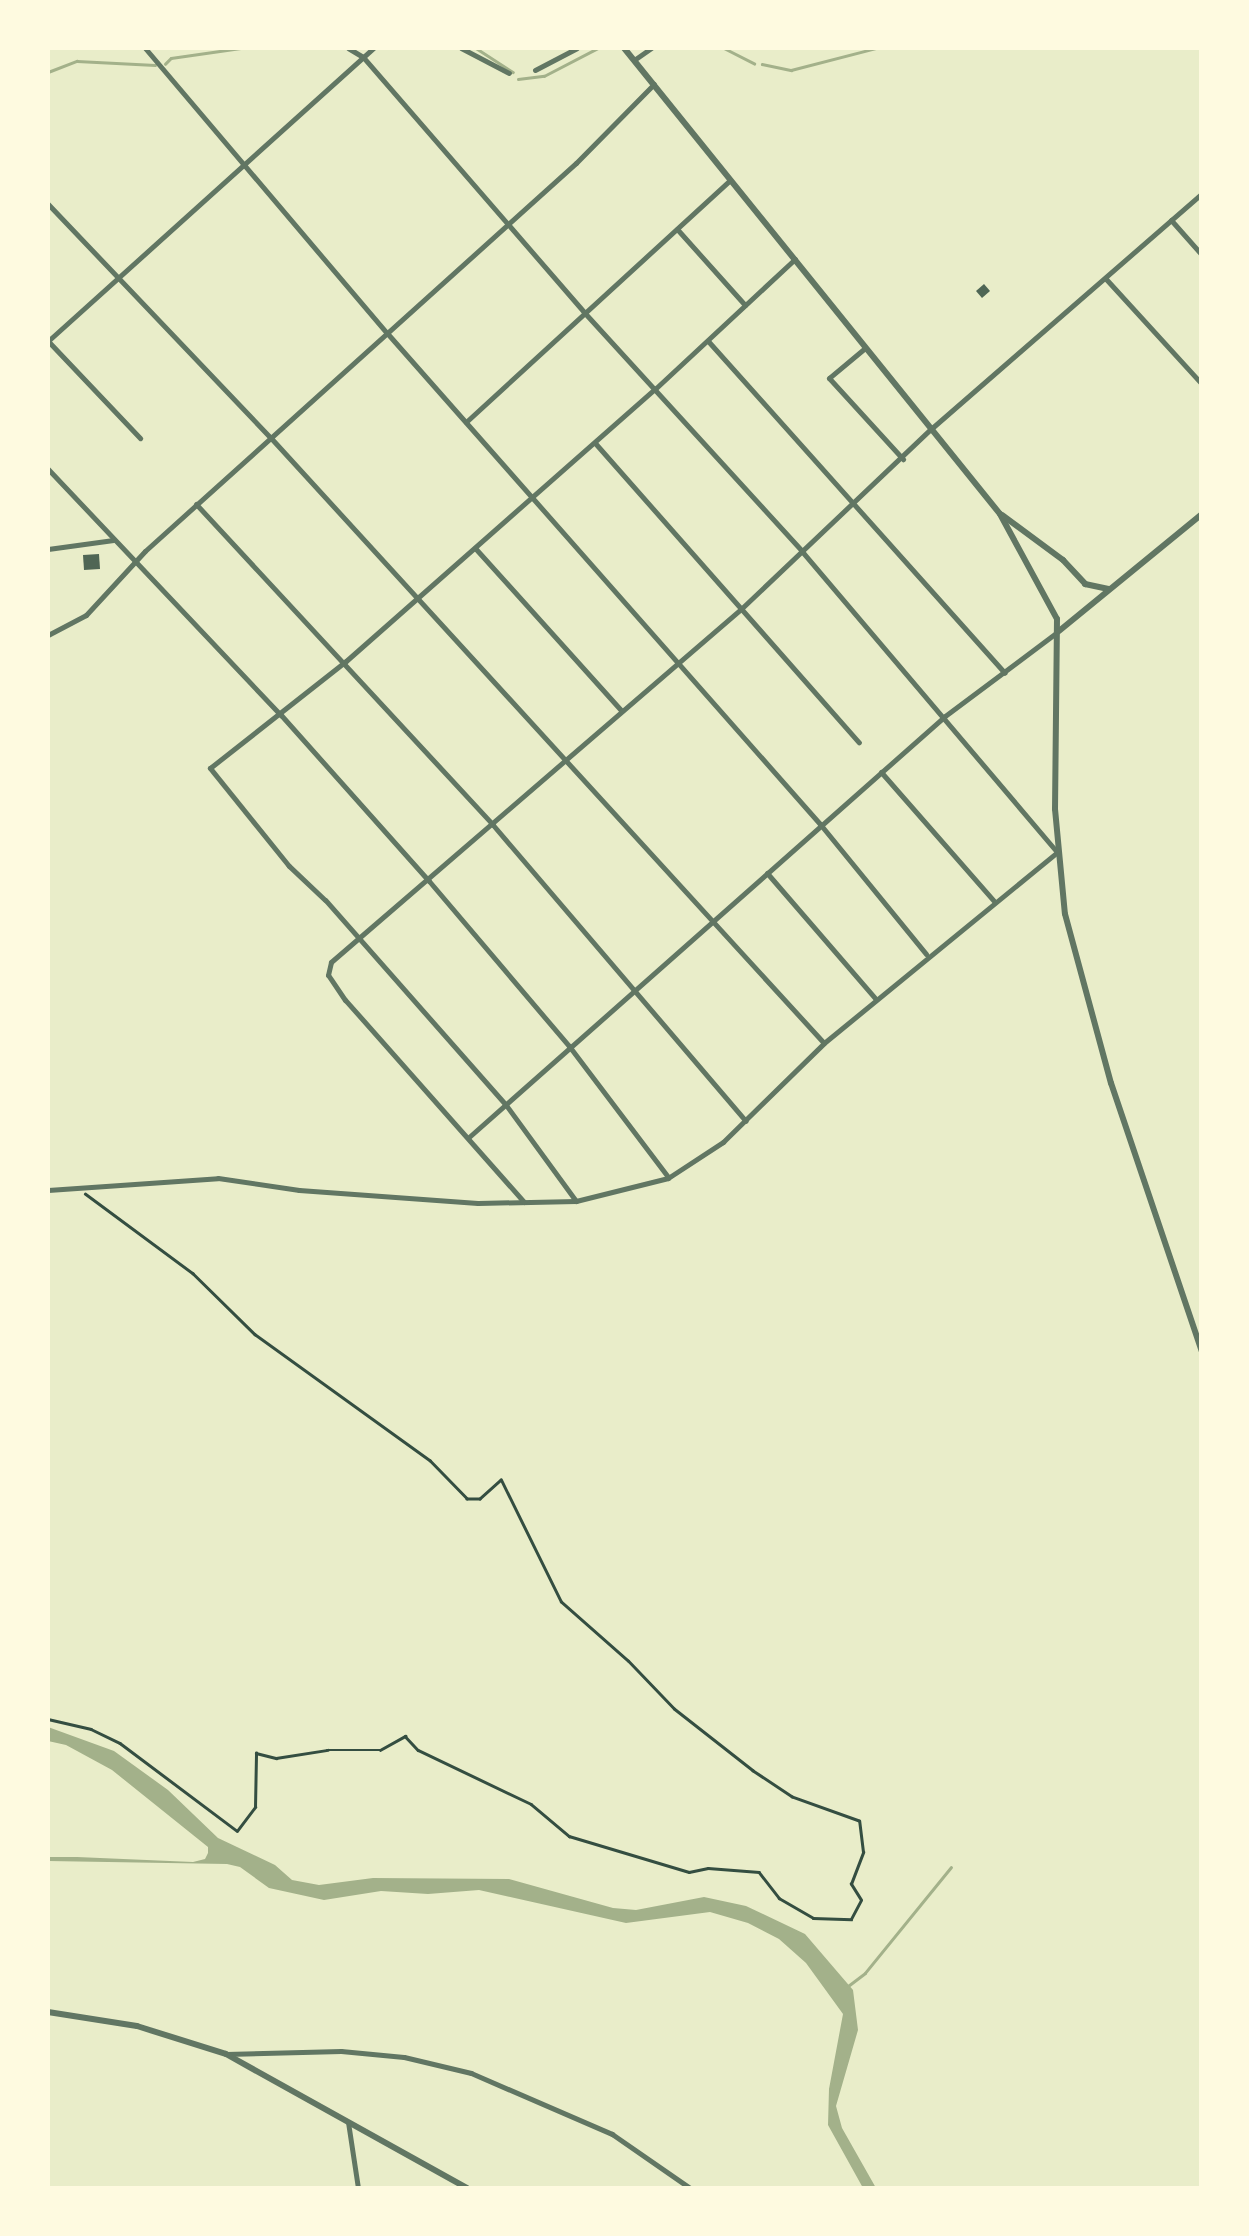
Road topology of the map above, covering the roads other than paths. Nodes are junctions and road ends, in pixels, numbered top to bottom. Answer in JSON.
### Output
{"nodes":[{"id":1,"x":146,"y":48,"type":"edge"},
{"id":2,"x":348,"y":48,"type":"edge"},
{"id":3,"x":373,"y":48,"type":"edge"},
{"id":4,"x":461,"y":48,"type":"edge"},
{"id":5,"x":577,"y":48,"type":"edge"},
{"id":6,"x":624,"y":48,"type":"edge"},
{"id":7,"x":651,"y":48,"type":"edge"},
{"id":8,"x":362,"y":57,"type":"junction"},
{"id":9,"x":634,"y":60,"type":"junction"},
{"id":10,"x":536,"y":70,"type":"dead end"},
{"id":11,"x":509,"y":74,"type":"dead end"},
{"id":12,"x":654,"y":84,"type":"junction"},
{"id":13,"x":245,"y":166,"type":"junction"},
{"id":14,"x":729,"y":181,"type":"junction"},
{"id":15,"x":1202,"y":193,"type":"edge"},
{"id":16,"x":48,"y":204,"type":"edge"},
{"id":17,"x":1171,"y":220,"type":"junction"},
{"id":18,"x":508,"y":225,"type":"junction"},
{"id":19,"x":677,"y":228,"type":"junction"},
{"id":20,"x":1202,"y":254,"type":"edge"},
{"id":21,"x":795,"y":259,"type":"junction"},
{"id":22,"x":117,"y":279,"type":"junction"},
{"id":23,"x":1106,"y":279,"type":"junction"},
{"id":24,"x":746,"y":306,"type":"junction"},
{"id":25,"x":584,"y":312,"type":"junction"},
{"id":26,"x":388,"y":334,"type":"junction"},
{"id":27,"x":48,"y":341,"type":"edge"},
{"id":28,"x":708,"y":341,"type":"junction"},
{"id":29,"x":866,"y":347,"type":"junction"},
{"id":30,"x":1202,"y":384,"type":"edge"},
{"id":31,"x":655,"y":390,"type":"junction"},
{"id":32,"x":466,"y":422,"type":"junction"},
{"id":33,"x":932,"y":428,"type":"junction"},
{"id":34,"x":140,"y":438,"type":"dead end"},
{"id":35,"x":270,"y":438,"type":"junction"},
{"id":36,"x":594,"y":443,"type":"junction"},
{"id":37,"x":903,"y":459,"type":"junction"},
{"id":38,"x":48,"y":469,"type":"edge"},
{"id":39,"x":532,"y":497,"type":"junction"},
{"id":40,"x":196,"y":504,"type":"junction"},
{"id":41,"x":854,"y":506,"type":"junction"},
{"id":42,"x":1000,"y":514,"type":"junction"},
{"id":43,"x":1202,"y":514,"type":"edge"},
{"id":44,"x":1023,"y":529,"type":"junction"},
{"id":45,"x":113,"y":540,"type":"junction"},
{"id":46,"x":1016,"y":546,"type":"junction"},
{"id":47,"x":475,"y":548,"type":"junction"},
{"id":48,"x":48,"y":549,"type":"edge"},
{"id":49,"x":803,"y":552,"type":"junction"},
{"id":50,"x":137,"y":565,"type":"junction"},
{"id":51,"x":1085,"y":584,"type":"junction"},
{"id":52,"x":1114,"y":587,"type":"junction"},
{"id":53,"x":416,"y":598,"type":"junction"},
{"id":54,"x":742,"y":608,"type":"junction"},
{"id":55,"x":1051,"y":610,"type":"junction"},
{"id":56,"x":1078,"y":613,"type":"junction"},
{"id":57,"x":1058,"y":632,"type":"junction"},
{"id":58,"x":48,"y":635,"type":"edge"},
{"id":59,"x":346,"y":662,"type":"junction"},
{"id":60,"x":679,"y":663,"type":"junction"},
{"id":61,"x":1006,"y":673,"type":"junction"},
{"id":62,"x":622,"y":710,"type":"junction"},
{"id":63,"x":281,"y":715,"type":"junction"},
{"id":64,"x":945,"y":716,"type":"junction"},
{"id":65,"x":859,"y":742,"type":"dead end"},
{"id":66,"x":564,"y":760,"type":"junction"},
{"id":67,"x":882,"y":772,"type":"junction"},
{"id":68,"x":820,"y":824,"type":"junction"},
{"id":69,"x":494,"y":825,"type":"junction"},
{"id":70,"x":1056,"y":852,"type":"junction"},
{"id":71,"x":767,"y":873,"type":"junction"},
{"id":72,"x":430,"y":880,"type":"junction"},
{"id":73,"x":994,"y":901,"type":"junction"},
{"id":74,"x":713,"y":923,"type":"junction"},
{"id":75,"x":360,"y":940,"type":"junction"},
{"id":76,"x":926,"y":954,"type":"junction"},
{"id":77,"x":635,"y":989,"type":"junction"},
{"id":78,"x":875,"y":998,"type":"junction"},
{"id":79,"x":824,"y":1042,"type":"junction"},
{"id":80,"x":568,"y":1046,"type":"junction"},
{"id":81,"x":506,"y":1105,"type":"junction"},
{"id":82,"x":746,"y":1121,"type":"junction"},
{"id":83,"x":468,"y":1137,"type":"junction"},
{"id":84,"x":668,"y":1178,"type":"junction"},
{"id":85,"x":48,"y":1190,"type":"edge"},
{"id":86,"x":576,"y":1201,"type":"junction"},
{"id":87,"x":524,"y":1202,"type":"junction"},
{"id":88,"x":1202,"y":1352,"type":"edge"},
{"id":89,"x":48,"y":2012,"type":"edge"},
{"id":90,"x":226,"y":2054,"type":"junction"},
{"id":91,"x":347,"y":2118,"type":"junction"},
{"id":92,"x":358,"y":2188,"type":"edge"},
{"id":93,"x":468,"y":2188,"type":"edge"},
{"id":94,"x":690,"y":2188,"type":"edge"}],
"edges":[{"from":1,"to":13,"type":"street"},
{"from":2,"to":8,"type":"street"},
{"from":3,"to":8,"type":"street"},
{"from":4,"to":11,"type":"street"},
{"from":5,"to":10,"type":"street"},
{"from":6,"to":9,"type":"street"},
{"from":7,"to":9,"type":"street"},
{"from":8,"to":13,"type":"street"},
{"from":8,"to":18,"type":"street"},
{"from":9,"to":12,"type":"street"},
{"from":12,"to":14,"type":"street"},
{"from":12,"to":18,"type":"street"},
{"from":13,"to":22,"type":"street"},
{"from":13,"to":26,"type":"street"},
{"from":14,"to":19,"type":"street"},
{"from":14,"to":21,"type":"street"},
{"from":15,"to":17,"type":"street"},
{"from":16,"to":22,"type":"street"},
{"from":17,"to":20,"type":"street"},
{"from":17,"to":23,"type":"street"},
{"from":18,"to":25,"type":"street"},
{"from":18,"to":26,"type":"street"},
{"from":19,"to":24,"type":"street"},
{"from":19,"to":25,"type":"street"},
{"from":21,"to":24,"type":"street"},
{"from":21,"to":29,"type":"street"},
{"from":22,"to":27,"type":"street"},
{"from":22,"to":35,"type":"street"},
{"from":23,"to":30,"type":"street"},
{"from":23,"to":33,"type":"street"},
{"from":24,"to":28,"type":"street"},
{"from":25,"to":31,"type":"street"},
{"from":25,"to":32,"type":"street"},
{"from":26,"to":32,"type":"street"},
{"from":26,"to":35,"type":"street"},
{"from":27,"to":34,"type":"street"},
{"from":28,"to":31,"type":"street"},
{"from":28,"to":41,"type":"street"},
{"from":29,"to":33,"type":"street"},
{"from":29,"to":37,"type":"street"},
{"from":31,"to":36,"type":"street"},
{"from":31,"to":49,"type":"street"},
{"from":32,"to":39,"type":"street"},
{"from":33,"to":37,"type":"street"},
{"from":33,"to":42,"type":"street"},
{"from":35,"to":40,"type":"street"},
{"from":35,"to":53,"type":"street"},
{"from":36,"to":39,"type":"street"},
{"from":36,"to":54,"type":"street"},
{"from":37,"to":41,"type":"street"},
{"from":38,"to":45,"type":"street"},
{"from":39,"to":47,"type":"street"},
{"from":39,"to":60,"type":"street"},
{"from":40,"to":50,"type":"street"},
{"from":40,"to":59,"type":"street"},
{"from":41,"to":49,"type":"street"},
{"from":41,"to":61,"type":"street"},
{"from":42,"to":44,"type":"street"},
{"from":42,"to":46,"type":"street"},
{"from":43,"to":52,"type":"street"},
{"from":44,"to":46,"type":"street"},
{"from":44,"to":51,"type":"street"},
{"from":45,"to":48,"type":"street"},
{"from":45,"to":50,"type":"street"},
{"from":46,"to":55,"type":"street"},
{"from":47,"to":53,"type":"street"},
{"from":47,"to":62,"type":"street"},
{"from":49,"to":54,"type":"street"},
{"from":49,"to":64,"type":"street"},
{"from":50,"to":58,"type":"street"},
{"from":50,"to":63,"type":"street"},
{"from":51,"to":52,"type":"street"},
{"from":51,"to":56,"type":"street"},
{"from":52,"to":56,"type":"street"},
{"from":53,"to":59,"type":"street"},
{"from":53,"to":66,"type":"street"},
{"from":54,"to":60,"type":"street"},
{"from":54,"to":65,"type":"street"},
{"from":55,"to":56,"type":"street"},
{"from":55,"to":57,"type":"street"},
{"from":56,"to":57,"type":"street"},
{"from":57,"to":61,"type":"street"},
{"from":57,"to":70,"type":"street"},
{"from":59,"to":63,"type":"street"},
{"from":59,"to":69,"type":"street"},
{"from":60,"to":62,"type":"street"},
{"from":60,"to":68,"type":"street"},
{"from":61,"to":64,"type":"street"},
{"from":62,"to":66,"type":"street"},
{"from":63,"to":72,"type":"street"},
{"from":63,"to":75,"type":"street"},
{"from":64,"to":67,"type":"street"},
{"from":64,"to":70,"type":"street"},
{"from":66,"to":69,"type":"street"},
{"from":66,"to":74,"type":"street"},
{"from":67,"to":68,"type":"street"},
{"from":67,"to":73,"type":"street"},
{"from":68,"to":71,"type":"street"},
{"from":68,"to":76,"type":"street"},
{"from":69,"to":72,"type":"street"},
{"from":69,"to":77,"type":"street"},
{"from":70,"to":73,"type":"street"},
{"from":70,"to":88,"type":"street"},
{"from":71,"to":74,"type":"street"},
{"from":71,"to":78,"type":"street"},
{"from":72,"to":75,"type":"street"},
{"from":72,"to":80,"type":"street"},
{"from":73,"to":76,"type":"street"},
{"from":74,"to":77,"type":"street"},
{"from":74,"to":79,"type":"street"},
{"from":75,"to":81,"type":"street"},
{"from":75,"to":83,"type":"street"},
{"from":76,"to":78,"type":"street"},
{"from":77,"to":80,"type":"street"},
{"from":77,"to":82,"type":"street"},
{"from":78,"to":79,"type":"street"},
{"from":79,"to":82,"type":"street"},
{"from":80,"to":81,"type":"street"},
{"from":80,"to":84,"type":"street"},
{"from":81,"to":83,"type":"street"},
{"from":81,"to":86,"type":"street"},
{"from":82,"to":84,"type":"street"},
{"from":83,"to":87,"type":"street"},
{"from":84,"to":86,"type":"street"},
{"from":85,"to":87,"type":"street"},
{"from":86,"to":87,"type":"street"},
{"from":89,"to":90,"type":"street"},
{"from":90,"to":91,"type":"street"},
{"from":90,"to":94,"type":"street"},
{"from":91,"to":92,"type":"street"},
{"from":91,"to":93,"type":"street"}]}
